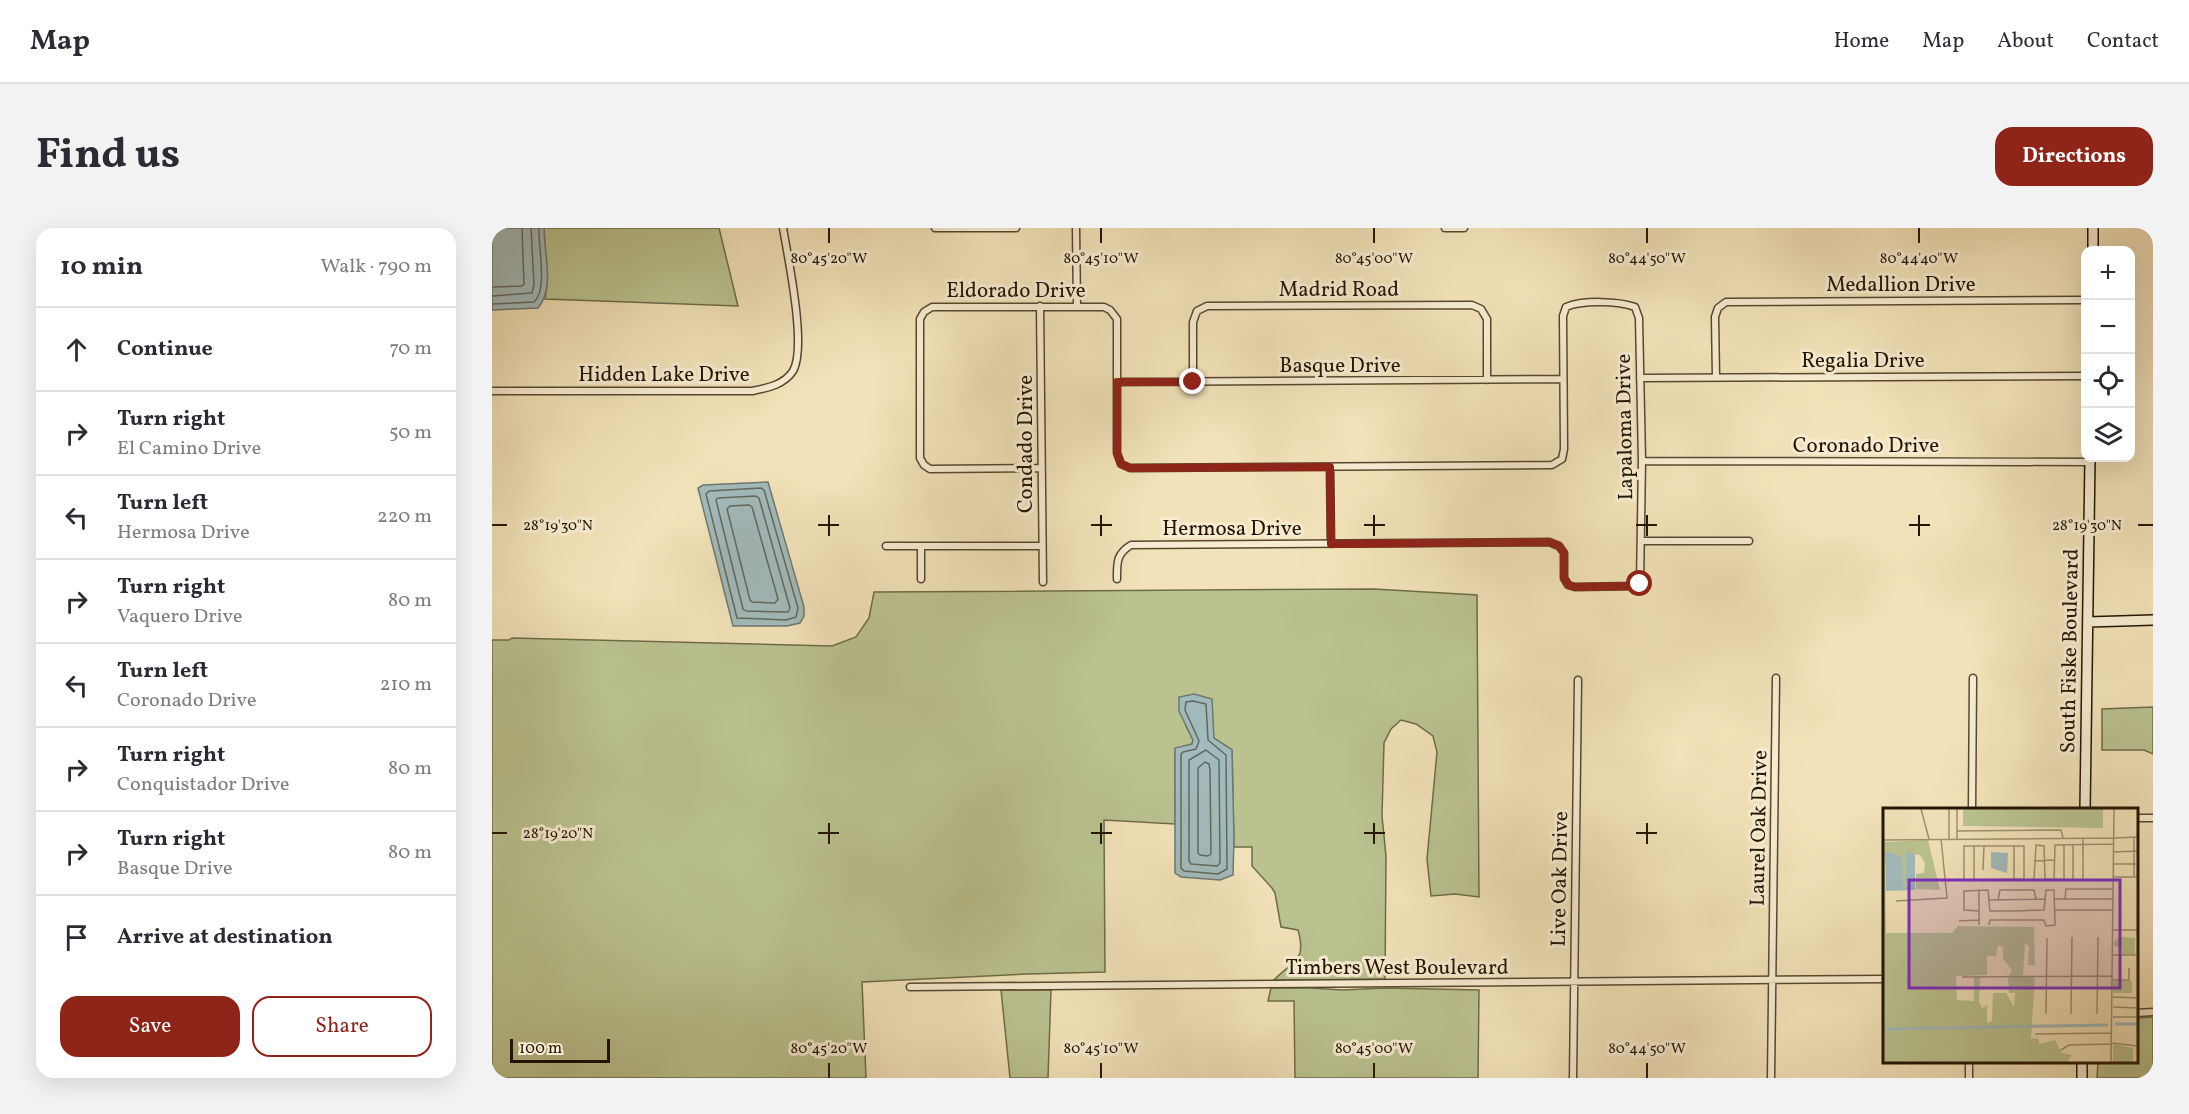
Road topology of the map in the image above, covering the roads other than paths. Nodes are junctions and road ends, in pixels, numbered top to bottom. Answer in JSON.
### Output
{"nodes":[{"id":1,"x":783,"y":228,"type":"edge"},
{"id":2,"x":934,"y":228,"type":"edge"},
{"id":3,"x":1003,"y":228,"type":"edge"},
{"id":4,"x":1016,"y":228,"type":"edge"},
{"id":5,"x":1076,"y":228,"type":"edge"},
{"id":6,"x":1445,"y":228,"type":"edge"},
{"id":7,"x":1464,"y":228,"type":"edge"},
{"id":8,"x":2093,"y":228,"type":"edge"},
{"id":9,"x":2093,"y":246,"type":"edge"},
{"id":10,"x":2081,"y":300,"type":"edge"},
{"id":11,"x":1040,"y":306,"type":"junction"},
{"id":12,"x":1077,"y":306,"type":"junction"},
{"id":13,"x":2081,"y":376,"type":"edge"},
{"id":14,"x":1716,"y":377,"type":"junction"},
{"id":15,"x":1640,"y":378,"type":"junction"},
{"id":16,"x":1563,"y":379,"type":"junction"},
{"id":17,"x":1487,"y":380,"type":"junction"},
{"id":18,"x":1117,"y":382,"type":"junction"},
{"id":19,"x":1193,"y":382,"type":"junction"},
{"id":20,"x":492,"y":391,"type":"edge"},
{"id":21,"x":2081,"y":460,"type":"edge"},
{"id":22,"x":1642,"y":461,"type":"junction"},
{"id":23,"x":2090,"y":462,"type":"edge"},
{"id":24,"x":1330,"y":467,"type":"junction"},
{"id":25,"x":1041,"y":468,"type":"junction"},
{"id":26,"x":1641,"y":541,"type":"junction"},
{"id":27,"x":1749,"y":541,"type":"dead end"},
{"id":28,"x":1331,"y":544,"type":"junction"},
{"id":29,"x":886,"y":546,"type":"dead end"},
{"id":30,"x":921,"y":546,"type":"junction"},
{"id":31,"x":1042,"y":546,"type":"junction"},
{"id":32,"x":1564,"y":578,"type":"joint"},
{"id":33,"x":921,"y":579,"type":"dead end"},
{"id":34,"x":1117,"y":579,"type":"dead end"},
{"id":35,"x":1042,"y":582,"type":"dead end"},
{"id":36,"x":2153,"y":620,"type":"edge"},
{"id":37,"x":2088,"y":622,"type":"junction"},
{"id":38,"x":1776,"y":678,"type":"dead end"},
{"id":39,"x":1973,"y":678,"type":"dead end"},
{"id":40,"x":1578,"y":680,"type":"dead end"},
{"id":41,"x":1972,"y":808,"type":"edge"},
{"id":42,"x":2085,"y":808,"type":"edge"},
{"id":43,"x":1883,"y":979,"type":"edge"},
{"id":44,"x":1772,"y":980,"type":"junction"},
{"id":45,"x":1574,"y":982,"type":"junction"},
{"id":46,"x":910,"y":987,"type":"dead end"},
{"id":47,"x":2153,"y":1012,"type":"edge"},
{"id":48,"x":2138,"y":1013,"type":"edge"},
{"id":49,"x":1573,"y":1078,"type":"edge"},
{"id":50,"x":1771,"y":1078,"type":"edge"}],
"edges":[{"from":1,"to":20,"type":"street","name":"Hidden Lake Drive"},
{"from":2,"to":3,"type":"street"},
{"from":3,"to":4,"type":"street"},
{"from":5,"to":12,"type":"street"},
{"from":6,"to":7,"type":"street"},
{"from":8,"to":9,"type":"main road"},
{"from":10,"to":14,"type":"street","name":"Medallion Drive"},
{"from":11,"to":12,"type":"street","name":"Eldorado Drive"},
{"from":11,"to":25,"type":"street","name":"Condado Drive"},
{"from":11,"to":25,"type":"street","name":"Eldorado Drive"},
{"from":12,"to":18,"type":"street","name":"Eldorado Drive"},
{"from":13,"to":14,"type":"street","name":"Regalia Drive"},
{"from":14,"to":15,"type":"street","name":"Regalia Drive"},
{"from":15,"to":16,"type":"street","name":"Lapaloma Drive"},
{"from":15,"to":22,"type":"street","name":"Lapaloma Drive"},
{"from":16,"to":17,"type":"street","name":"Basque Drive"},
{"from":16,"to":24,"type":"street"},
{"from":17,"to":19,"type":"street","name":"Basque Drive"},
{"from":17,"to":19,"type":"street","name":"Madrid Road"},
{"from":18,"to":19,"type":"street","name":"Basque Drive"},
{"from":18,"to":24,"type":"street"},
{"from":21,"to":22,"type":"street","name":"Coronado Drive"},
{"from":22,"to":26,"type":"street","name":"Lapaloma Drive"},
{"from":23,"to":37,"type":"main road","name":"South Fiske Boulevard"},
{"from":24,"to":28,"type":"street"},
{"from":25,"to":31,"type":"street","name":"Condado Drive"},
{"from":26,"to":27,"type":"street"},
{"from":26,"to":32,"type":"street","name":"Lapaloma Drive"},
{"from":28,"to":32,"type":"street","name":"Hermosa Drive"},
{"from":28,"to":34,"type":"street","name":"Hermosa Drive"},
{"from":29,"to":30,"type":"street"},
{"from":30,"to":31,"type":"street"},
{"from":30,"to":33,"type":"street"},
{"from":31,"to":35,"type":"street","name":"Condado Drive"},
{"from":36,"to":37,"type":"main road"},
{"from":37,"to":42,"type":"main road","name":"South Fiske Boulevard"},
{"from":38,"to":44,"type":"street","name":"Laurel Oak Drive"},
{"from":39,"to":41,"type":"street"},
{"from":40,"to":45,"type":"street","name":"Live Oak Drive"},
{"from":43,"to":44,"type":"street","name":"Timbers West Boulevard"},
{"from":44,"to":45,"type":"street","name":"Timbers West Boulevard"},
{"from":44,"to":50,"type":"street","name":"Laurel Oak Drive"},
{"from":45,"to":46,"type":"street","name":"Timbers West Boulevard"},
{"from":45,"to":49,"type":"street","name":"Live Oak Drive"},
{"from":47,"to":48,"type":"street"}]}
